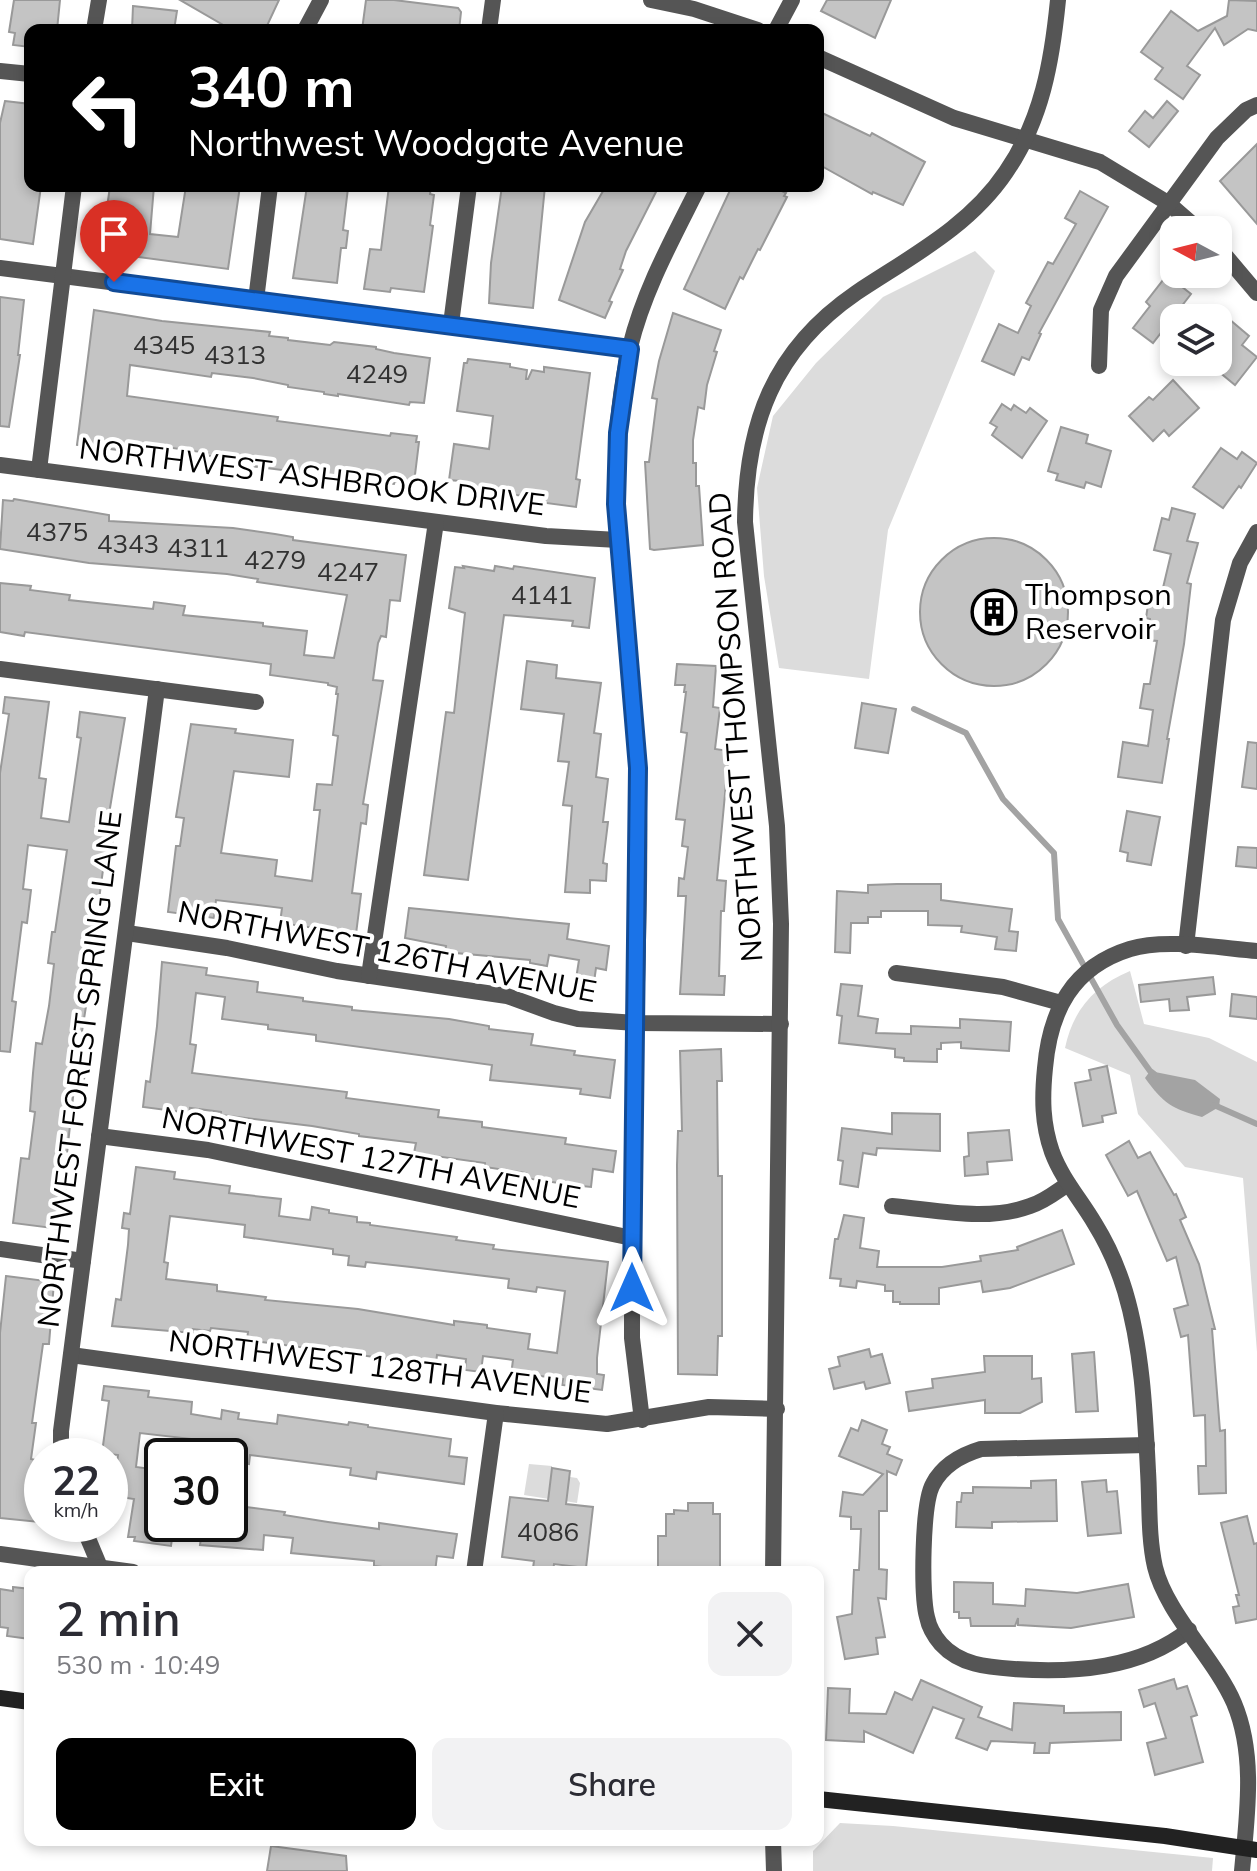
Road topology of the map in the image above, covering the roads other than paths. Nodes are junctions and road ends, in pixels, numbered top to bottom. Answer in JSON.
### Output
{"nodes":[{"id":1,"x":99,"y":0,"type":"edge"},
{"id":2,"x":321,"y":0,"type":"edge"},
{"id":3,"x":493,"y":0,"type":"edge"},
{"id":4,"x":651,"y":0,"type":"edge"},
{"id":5,"x":792,"y":0,"type":"edge"},
{"id":6,"x":1058,"y":0,"type":"edge"},
{"id":7,"x":95,"y":24,"type":"edge"},
{"id":8,"x":308,"y":24,"type":"edge"},
{"id":9,"x":490,"y":24,"type":"edge"},
{"id":10,"x":740,"y":24,"type":"edge"},
{"id":11,"x":779,"y":24,"type":"edge"},
{"id":12,"x":824,"y":60,"type":"edge"},
{"id":13,"x":0,"y":71,"type":"edge"},
{"id":14,"x":24,"y":73,"type":"edge"},
{"id":15,"x":1257,"y":105,"type":"edge"},
{"id":16,"x":1025,"y":139,"type":"junction"},
{"id":17,"x":73,"y":192,"type":"edge"},
{"id":18,"x":269,"y":192,"type":"edge"},
{"id":19,"x":468,"y":192,"type":"edge"},
{"id":20,"x":696,"y":192,"type":"edge"},
{"id":21,"x":1168,"y":203,"type":"junction"},
{"id":22,"x":1183,"y":216,"type":"edge"},
{"id":23,"x":1232,"y":264,"type":"edge"},
{"id":24,"x":0,"y":268,"type":"edge"},
{"id":25,"x":64,"y":277,"type":"junction"},
{"id":26,"x":1257,"y":293,"type":"edge"},
{"id":27,"x":256,"y":300,"type":"junction"},
{"id":28,"x":451,"y":324,"type":"junction"},
{"id":29,"x":630,"y":349,"type":"junction"},
{"id":30,"x":1099,"y":366,"type":"dead end"},
{"id":31,"x":0,"y":465,"type":"edge"},
{"id":32,"x":39,"y":470,"type":"junction"},
{"id":33,"x":436,"y":522,"type":"junction"},
{"id":34,"x":1257,"y":532,"type":"edge"},
{"id":35,"x":618,"y":540,"type":"junction"},
{"id":36,"x":0,"y":669,"type":"edge"},
{"id":37,"x":157,"y":689,"type":"junction"},
{"id":38,"x":256,"y":702,"type":"dead end"},
{"id":39,"x":127,"y":933,"type":"junction"},
{"id":40,"x":1186,"y":946,"type":"junction"},
{"id":41,"x":1257,"y":951,"type":"edge"},
{"id":42,"x":896,"y":973,"type":"dead end"},
{"id":43,"x":369,"y":976,"type":"junction"},
{"id":44,"x":1061,"y":1003,"type":"junction"},
{"id":45,"x":636,"y":1023,"type":"junction"},
{"id":46,"x":781,"y":1024,"type":"junction"},
{"id":47,"x":99,"y":1136,"type":"junction"},
{"id":48,"x":1068,"y":1184,"type":"junction"},
{"id":49,"x":892,"y":1206,"type":"dead end"},
{"id":50,"x":632,"y":1238,"type":"junction"},
{"id":51,"x":0,"y":1249,"type":"edge"},
{"id":52,"x":83,"y":1261,"type":"junction"},
{"id":53,"x":71,"y":1355,"type":"junction"},
{"id":54,"x":777,"y":1409,"type":"junction"},
{"id":55,"x":496,"y":1413,"type":"junction"},
{"id":56,"x":642,"y":1420,"type":"junction"},
{"id":57,"x":61,"y":1438,"type":"edge"},
{"id":58,"x":1147,"y":1445,"type":"junction"},
{"id":59,"x":92,"y":1542,"type":"edge"},
{"id":60,"x":0,"y":1554,"type":"edge"},
{"id":61,"x":86,"y":1566,"type":"edge"},
{"id":62,"x":105,"y":1566,"type":"edge"},
{"id":63,"x":475,"y":1566,"type":"edge"},
{"id":64,"x":773,"y":1566,"type":"edge"},
{"id":65,"x":1189,"y":1630,"type":"junction"},
{"id":66,"x":0,"y":1698,"type":"edge"},
{"id":67,"x":24,"y":1701,"type":"edge"},
{"id":68,"x":824,"y":1800,"type":"edge"},
{"id":69,"x":773,"y":1846,"type":"edge"},
{"id":70,"x":1251,"y":1850,"type":"edge"},
{"id":71,"x":774,"y":1871,"type":"edge"},
{"id":72,"x":1242,"y":1871,"type":"edge"}],
"edges":[{"from":1,"to":7,"type":"street"},
{"from":2,"to":8,"type":"street"},
{"from":3,"to":9,"type":"street"},
{"from":4,"to":10,"type":"street"},
{"from":5,"to":11,"type":"street"},
{"from":6,"to":16,"type":"street","name":"NORTHWEST THOMPSON ROAD"},
{"from":12,"to":16,"type":"street"},
{"from":13,"to":14,"type":"street"},
{"from":15,"to":21,"type":"street"},
{"from":16,"to":21,"type":"street"},
{"from":16,"to":46,"type":"street","name":"NORTHWEST THOMPSON ROAD"},
{"from":17,"to":25,"type":"street"},
{"from":18,"to":27,"type":"street"},
{"from":19,"to":28,"type":"street"},
{"from":20,"to":29,"type":"street"},
{"from":21,"to":22,"type":"street"},
{"from":21,"to":30,"type":"street"},
{"from":23,"to":26,"type":"street"},
{"from":24,"to":25,"type":"street"},
{"from":25,"to":27,"type":"street"},
{"from":25,"to":32,"type":"street"},
{"from":27,"to":28,"type":"street"},
{"from":28,"to":29,"type":"street"},
{"from":29,"to":35,"type":"street"},
{"from":31,"to":32,"type":"street","name":"NORTHWEST ASHBROOK DRIVE"},
{"from":32,"to":33,"type":"street","name":"NORTHWEST ASHBROOK DRIVE"},
{"from":33,"to":35,"type":"street","name":"NORTHWEST ASHBROOK DRIVE"},
{"from":33,"to":43,"type":"street"},
{"from":34,"to":40,"type":"street"},
{"from":35,"to":45,"type":"street"},
{"from":36,"to":37,"type":"street"},
{"from":37,"to":38,"type":"street"},
{"from":37,"to":39,"type":"street","name":"NORTHWEST FOREST SPRING LANE"},
{"from":39,"to":43,"type":"street","name":"NORTHWEST 126TH AVENUE"},
{"from":39,"to":47,"type":"street","name":"NORTHWEST FOREST SPRING LANE"},
{"from":40,"to":41,"type":"street"},
{"from":40,"to":44,"type":"street"},
{"from":42,"to":44,"type":"street"},
{"from":43,"to":45,"type":"street","name":"NORTHWEST 126TH AVENUE"},
{"from":44,"to":48,"type":"street"},
{"from":45,"to":46,"type":"street","name":"NORTHWEST 126TH AVENUE"},
{"from":45,"to":50,"type":"street"},
{"from":46,"to":54,"type":"street","name":"NORTHWEST THOMPSON ROAD"},
{"from":47,"to":50,"type":"street","name":"NORTHWEST 127TH AVENUE"},
{"from":47,"to":52,"type":"street","name":"NORTHWEST FOREST SPRING LANE"},
{"from":48,"to":49,"type":"street"},
{"from":48,"to":58,"type":"street"},
{"from":50,"to":56,"type":"street"},
{"from":51,"to":52,"type":"street"},
{"from":52,"to":53,"type":"street","name":"NORTHWEST FOREST SPRING LANE"},
{"from":53,"to":55,"type":"street","name":"NORTHWEST 128TH AVENUE"},
{"from":53,"to":57,"type":"street","name":"NORTHWEST FOREST SPRING LANE"},
{"from":54,"to":56,"type":"street","name":"NORTHWEST 128TH AVENUE"},
{"from":54,"to":64,"type":"street","name":"NORTHWEST THOMPSON ROAD"},
{"from":55,"to":56,"type":"street","name":"NORTHWEST 128TH AVENUE"},
{"from":55,"to":63,"type":"street"},
{"from":58,"to":65,"type":"street"},
{"from":58,"to":65,"type":"street"},
{"from":59,"to":62,"type":"street"},
{"from":60,"to":61,"type":"street"},
{"from":65,"to":70,"type":"street"},
{"from":66,"to":67,"type":"main road"},
{"from":68,"to":70,"type":"main road"},
{"from":69,"to":71,"type":"street"},
{"from":70,"to":72,"type":"street"}]}
